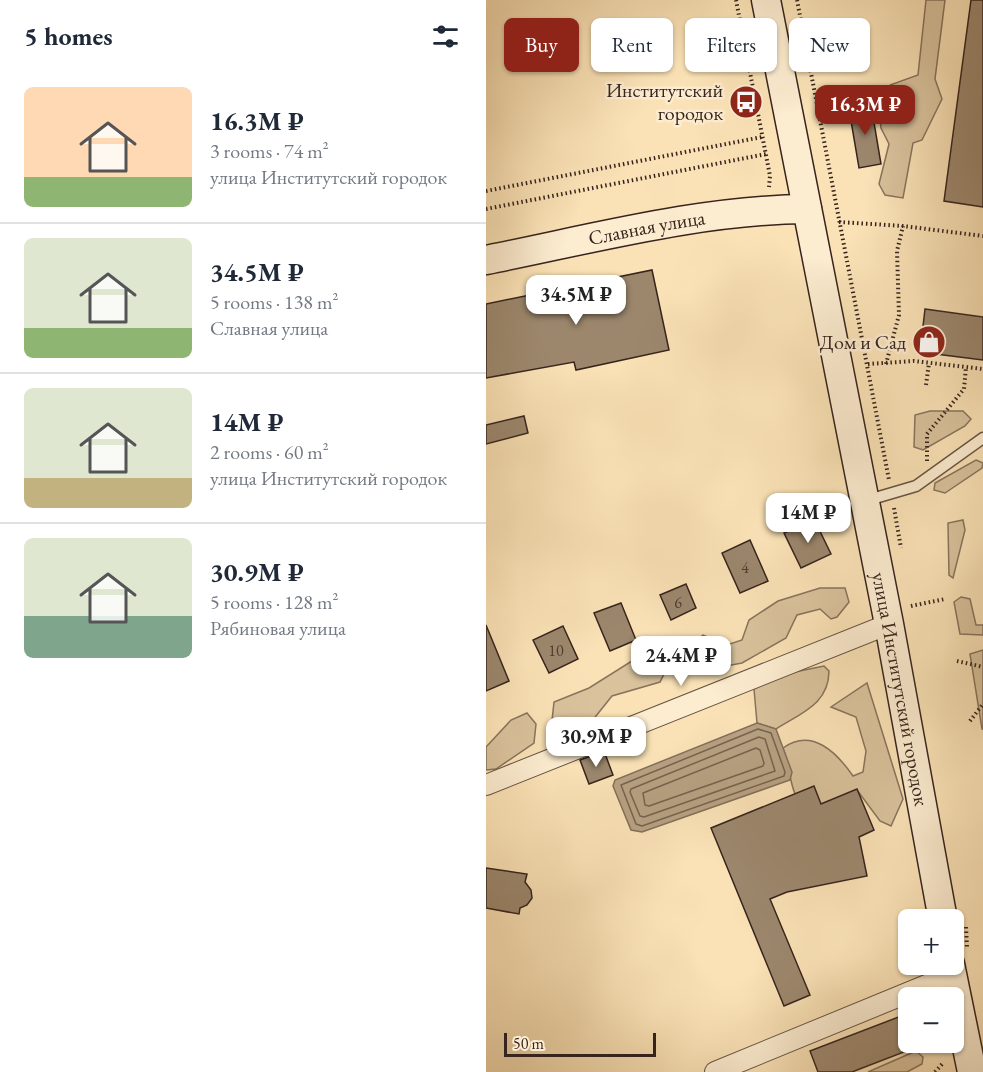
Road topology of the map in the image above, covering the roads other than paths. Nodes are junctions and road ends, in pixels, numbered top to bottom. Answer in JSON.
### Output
{"nodes":[{"id":1,"x":769,"y":2,"type":"edge"},
{"id":2,"x":807,"y":208,"type":"junction"},
{"id":3,"x":486,"y":260,"type":"edge"},
{"id":4,"x":983,"y":438,"type":"edge"},
{"id":5,"x":865,"y":502,"type":"junction"},
{"id":6,"x":889,"y":624,"type":"junction"},
{"id":7,"x":486,"y":785,"type":"edge"},
{"id":8,"x":941,"y":909,"type":"edge"},
{"id":9,"x":939,"y":975,"type":"edge"},
{"id":10,"x":952,"y":975,"type":"edge"},
{"id":11,"x":715,"y":1072,"type":"edge"},
{"id":12,"x":972,"y":1072,"type":"edge"}],
"edges":[{"from":1,"to":2,"type":"street","name":"улица Институтский городок"},
{"from":2,"to":3,"type":"street","name":"Славная улица"},
{"from":2,"to":5,"type":"street","name":"улица Институтский городок"},
{"from":4,"to":5,"type":"lane"},
{"from":5,"to":6,"type":"street","name":"улица Институтский городок"},
{"from":6,"to":7,"type":"street"},
{"from":6,"to":8,"type":"street","name":"улица Институтский городок"},
{"from":9,"to":11,"type":"street"},
{"from":10,"to":12,"type":"street"}]}
